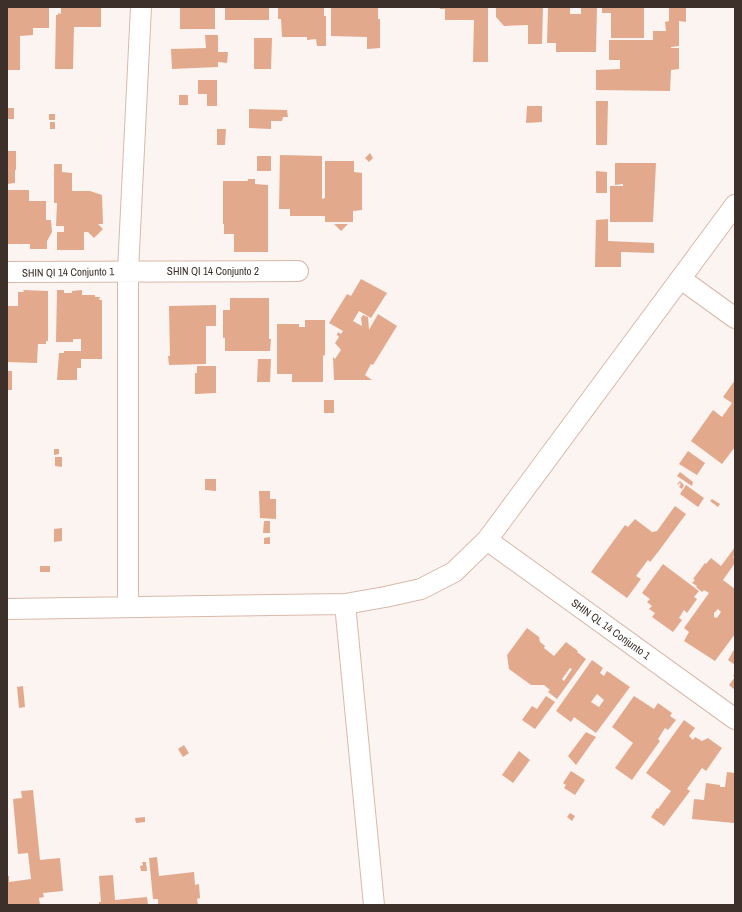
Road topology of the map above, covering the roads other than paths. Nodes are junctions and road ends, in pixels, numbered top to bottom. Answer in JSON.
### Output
{"nodes":[{"id":1,"x":141,"y":7,"type":"edge"},
{"id":2,"x":735,"y":205,"type":"edge"},
{"id":3,"x":128,"y":271,"type":"junction"},
{"id":4,"x":298,"y":271,"type":"dead end"},
{"id":5,"x":7,"y":272,"type":"edge"},
{"id":6,"x":681,"y":278,"type":"junction"},
{"id":7,"x":735,"y":318,"type":"edge"},
{"id":8,"x":487,"y":540,"type":"junction"},
{"id":9,"x":345,"y":604,"type":"junction"},
{"id":10,"x":128,"y":606,"type":"junction"},
{"id":11,"x":7,"y":609,"type":"edge"},
{"id":12,"x":735,"y":719,"type":"edge"},
{"id":13,"x":374,"y":905,"type":"edge"}],
"edges":[{"from":1,"to":3,"type":"street"},
{"from":2,"to":6,"type":"street"},
{"from":3,"to":4,"type":"street","name":"SHIN QI 14 Conjunto 2"},
{"from":3,"to":5,"type":"street","name":"SHIN QI 14 Conjunto 1"},
{"from":3,"to":10,"type":"street"},
{"from":6,"to":7,"type":"street"},
{"from":6,"to":8,"type":"street"},
{"from":8,"to":9,"type":"street"},
{"from":8,"to":12,"type":"street","name":"SHIN QL 14 Conjunto 1"},
{"from":9,"to":10,"type":"street"},
{"from":9,"to":13,"type":"street"},
{"from":10,"to":11,"type":"street"}]}
